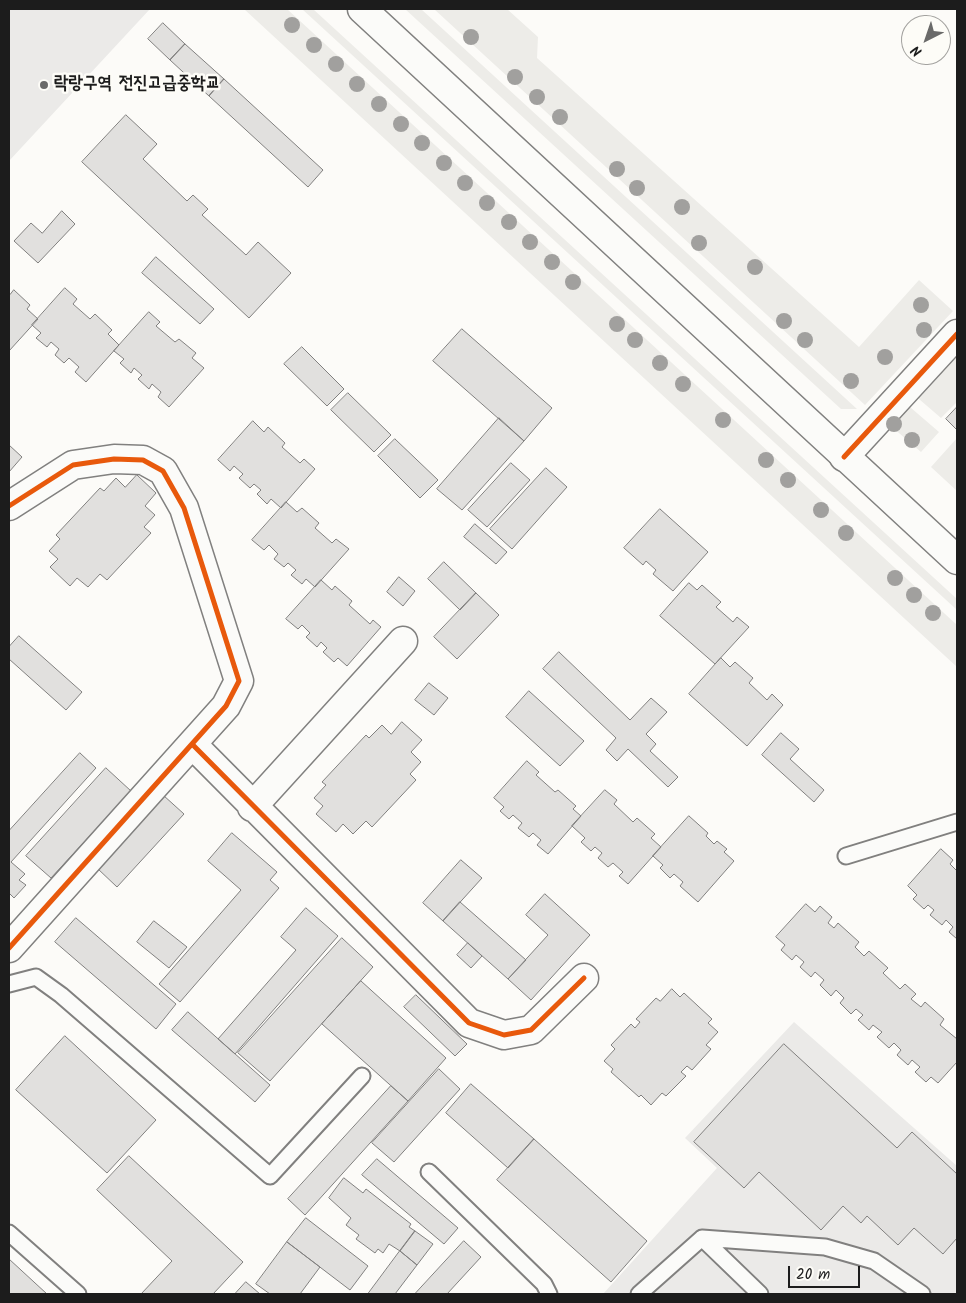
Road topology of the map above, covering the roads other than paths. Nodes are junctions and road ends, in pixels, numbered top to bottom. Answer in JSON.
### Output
{"nodes":[{"id":1,"x":362,"y":9,"type":"edge"},
{"id":2,"x":957,"y":334,"type":"edge"},
{"id":3,"x":844,"y":457,"type":"junction"},
{"id":4,"x":9,"y":506,"type":"edge"},
{"id":5,"x":957,"y":560,"type":"edge"},
{"id":6,"x":403,"y":641,"type":"dead end"},
{"id":7,"x":192,"y":744,"type":"junction"},
{"id":8,"x":252,"y":807,"type":"junction"},
{"id":9,"x":957,"y":822,"type":"edge"},
{"id":10,"x":846,"y":856,"type":"dead end"},
{"id":11,"x":9,"y":948,"type":"edge"},
{"id":12,"x":584,"y":978,"type":"dead end"},
{"id":13,"x":9,"y":984,"type":"edge"},
{"id":14,"x":362,"y":1076,"type":"dead end"},
{"id":15,"x":428,"y":1172,"type":"dead end"},
{"id":16,"x":9,"y":1233,"type":"edge"},
{"id":17,"x":702,"y":1238,"type":"junction"},
{"id":18,"x":78,"y":1294,"type":"edge"},
{"id":19,"x":549,"y":1294,"type":"edge"},
{"id":20,"x":639,"y":1294,"type":"edge"},
{"id":21,"x":760,"y":1294,"type":"edge"},
{"id":22,"x":922,"y":1294,"type":"edge"}],
"edges":[{"from":1,"to":3,"type":"street"},
{"from":2,"to":3,"type":"street"},
{"from":3,"to":5,"type":"street"},
{"from":4,"to":7,"type":"street"},
{"from":6,"to":8,"type":"street"},
{"from":7,"to":8,"type":"street"},
{"from":7,"to":11,"type":"street"},
{"from":8,"to":12,"type":"street"},
{"from":9,"to":10,"type":"lane"},
{"from":13,"to":14,"type":"lane"},
{"from":15,"to":19,"type":"lane"},
{"from":16,"to":18,"type":"lane"},
{"from":17,"to":20,"type":"lane"},
{"from":17,"to":21,"type":"lane"},
{"from":17,"to":22,"type":"lane"}]}
